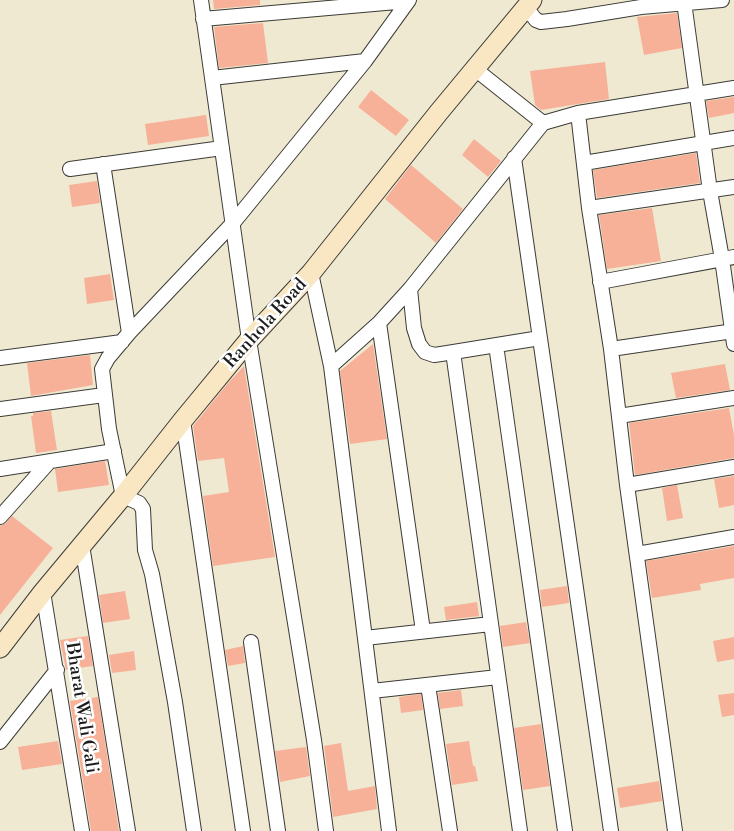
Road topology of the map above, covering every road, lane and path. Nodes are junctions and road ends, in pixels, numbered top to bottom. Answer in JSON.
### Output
{"nodes":[{"id":1,"x":201,"y":0,"type":"edge"},
{"id":2,"x":722,"y":0,"type":"edge"},
{"id":3,"x":408,"y":1,"type":"edge"},
{"id":4,"x":530,"y":2,"type":"edge"},
{"id":5,"x":684,"y":2,"type":"junction"},
{"id":6,"x":203,"y":20,"type":"junction"},
{"id":7,"x":365,"y":60,"type":"junction"},
{"id":8,"x":475,"y":69,"type":"junction"},
{"id":9,"x":212,"y":78,"type":"junction"},
{"id":10,"x":734,"y":88,"type":"edge"},
{"id":11,"x":698,"y":93,"type":"junction"},
{"id":12,"x":578,"y":113,"type":"junction"},
{"id":13,"x":543,"y":123,"type":"junction"},
{"id":14,"x":734,"y":138,"type":"edge"},
{"id":15,"x":704,"y":143,"type":"junction"},
{"id":16,"x":222,"y":148,"type":"junction"},
{"id":17,"x":514,"y":158,"type":"junction"},
{"id":18,"x":584,"y":163,"type":"junction"},
{"id":19,"x":103,"y":164,"type":"junction"},
{"id":20,"x":70,"y":169,"type":"dead end"},
{"id":21,"x":734,"y":187,"type":"edge"},
{"id":22,"x":710,"y":191,"type":"junction"},
{"id":23,"x":589,"y":208,"type":"junction"},
{"id":24,"x":233,"y":223,"type":"junction"},
{"id":25,"x":728,"y":258,"type":"edge"},
{"id":26,"x":311,"y":273,"type":"junction"},
{"id":27,"x":600,"y":282,"type":"junction"},
{"id":28,"x":410,"y":289,"type":"junction"},
{"id":29,"x":379,"y":323,"type":"junction"},
{"id":30,"x":734,"y":335,"type":"edge"},
{"id":31,"x":126,"y":338,"type":"junction"},
{"id":32,"x":540,"y":338,"type":"junction"},
{"id":33,"x":249,"y":340,"type":"junction"},
{"id":34,"x":496,"y":345,"type":"junction"},
{"id":35,"x":611,"y":349,"type":"junction"},
{"id":36,"x":453,"y":352,"type":"junction"},
{"id":37,"x":0,"y":358,"type":"edge"},
{"id":38,"x":331,"y":366,"type":"junction"},
{"id":39,"x":104,"y":395,"type":"junction"},
{"id":40,"x":734,"y":398,"type":"edge"},
{"id":41,"x":0,"y":409,"type":"edge"},
{"id":42,"x":619,"y":416,"type":"junction"},
{"id":43,"x":183,"y":420,"type":"junction"},
{"id":44,"x":114,"y":451,"type":"junction"},
{"id":45,"x":49,"y":462,"type":"junction"},
{"id":46,"x":734,"y":467,"type":"edge"},
{"id":47,"x":0,"y":469,"type":"edge"},
{"id":48,"x":627,"y":485,"type":"junction"},
{"id":49,"x":123,"y":496,"type":"junction"},
{"id":50,"x":0,"y":517,"type":"edge"},
{"id":51,"x":734,"y":537,"type":"edge"},
{"id":52,"x":82,"y":544,"type":"junction"},
{"id":53,"x":637,"y":554,"type":"junction"},
{"id":54,"x":43,"y":592,"type":"junction"},
{"id":55,"x":491,"y":624,"type":"junction"},
{"id":56,"x":423,"y":631,"type":"junction"},
{"id":57,"x":365,"y":638,"type":"junction"},
{"id":58,"x":251,"y":642,"type":"dead end"},
{"id":59,"x":0,"y":648,"type":"edge"},
{"id":60,"x":57,"y":670,"type":"junction"},
{"id":61,"x":498,"y":677,"type":"junction"},
{"id":62,"x":428,"y":685,"type":"junction"},
{"id":63,"x":372,"y":691,"type":"junction"},
{"id":64,"x":0,"y":742,"type":"edge"},
{"id":65,"x":82,"y":831,"type":"edge"},
{"id":66,"x":128,"y":831,"type":"edge"},
{"id":67,"x":194,"y":831,"type":"edge"},
{"id":68,"x":243,"y":831,"type":"edge"},
{"id":69,"x":278,"y":831,"type":"edge"},
{"id":70,"x":325,"y":831,"type":"edge"},
{"id":71,"x":389,"y":831,"type":"edge"},
{"id":72,"x":450,"y":831,"type":"edge"},
{"id":73,"x":520,"y":831,"type":"edge"},
{"id":74,"x":565,"y":831,"type":"edge"},
{"id":75,"x":610,"y":831,"type":"edge"},
{"id":76,"x":675,"y":831,"type":"edge"}],
"edges":[{"from":1,"to":6,"type":"street"},
{"from":2,"to":5,"type":"street"},
{"from":3,"to":6,"type":"street"},
{"from":3,"to":7,"type":"street"},
{"from":4,"to":5,"type":"street"},
{"from":4,"to":8,"type":"street","name":"Ranhola Road"},
{"from":5,"to":11,"type":"street"},
{"from":6,"to":9,"type":"street"},
{"from":7,"to":9,"type":"street"},
{"from":7,"to":24,"type":"street"},
{"from":8,"to":13,"type":"street"},
{"from":8,"to":26,"type":"street","name":"Ranhola Road"},
{"from":9,"to":16,"type":"street"},
{"from":10,"to":11,"type":"street"},
{"from":11,"to":12,"type":"street"},
{"from":11,"to":15,"type":"street"},
{"from":12,"to":13,"type":"street"},
{"from":12,"to":18,"type":"street"},
{"from":13,"to":17,"type":"street"},
{"from":14,"to":15,"type":"street"},
{"from":15,"to":18,"type":"street"},
{"from":15,"to":22,"type":"street"},
{"from":16,"to":19,"type":"street"},
{"from":16,"to":24,"type":"street"},
{"from":17,"to":28,"type":"street"},
{"from":17,"to":32,"type":"street"},
{"from":18,"to":23,"type":"street"},
{"from":19,"to":20,"type":"street"},
{"from":19,"to":31,"type":"street"},
{"from":21,"to":22,"type":"street"},
{"from":22,"to":23,"type":"street"},
{"from":22,"to":25,"type":"street"},
{"from":23,"to":27,"type":"street"},
{"from":24,"to":31,"type":"street"},
{"from":24,"to":33,"type":"street"},
{"from":25,"to":27,"type":"street"},
{"from":25,"to":30,"type":"street"},
{"from":26,"to":33,"type":"street","name":"Ranhola Road"},
{"from":26,"to":38,"type":"street"},
{"from":27,"to":35,"type":"street"},
{"from":28,"to":29,"type":"street"},
{"from":28,"to":36,"type":"street"},
{"from":29,"to":38,"type":"street"},
{"from":29,"to":56,"type":"street"},
{"from":30,"to":35,"type":"street"},
{"from":31,"to":37,"type":"street"},
{"from":31,"to":39,"type":"street"},
{"from":32,"to":34,"type":"street"},
{"from":32,"to":75,"type":"street"},
{"from":33,"to":43,"type":"street","name":"Ranhola Road"},
{"from":33,"to":70,"type":"street"},
{"from":34,"to":36,"type":"street"},
{"from":34,"to":74,"type":"street"},
{"from":35,"to":42,"type":"street"},
{"from":36,"to":55,"type":"street"},
{"from":38,"to":57,"type":"street"},
{"from":39,"to":41,"type":"street"},
{"from":39,"to":44,"type":"street"},
{"from":40,"to":42,"type":"street"},
{"from":42,"to":48,"type":"street"},
{"from":43,"to":49,"type":"street","name":"Ranhola Road"},
{"from":43,"to":68,"type":"street"},
{"from":44,"to":45,"type":"street"},
{"from":44,"to":49,"type":"street"},
{"from":45,"to":47,"type":"street"},
{"from":45,"to":50,"type":"street"},
{"from":46,"to":48,"type":"street"},
{"from":48,"to":53,"type":"street"},
{"from":49,"to":52,"type":"street","name":"Ranhola Road"},
{"from":49,"to":67,"type":"street"},
{"from":51,"to":53,"type":"street"},
{"from":52,"to":54,"type":"street","name":"Ranhola Road"},
{"from":52,"to":66,"type":"street"},
{"from":53,"to":76,"type":"street"},
{"from":54,"to":59,"type":"street","name":"Ranhola Road"},
{"from":54,"to":60,"type":"street","name":"Bharat Wali Gali"},
{"from":55,"to":56,"type":"street"},
{"from":55,"to":61,"type":"street"},
{"from":56,"to":57,"type":"street"},
{"from":57,"to":63,"type":"street"},
{"from":58,"to":69,"type":"street"},
{"from":60,"to":64,"type":"street"},
{"from":60,"to":65,"type":"street","name":"Bharat Wali Gali"},
{"from":61,"to":62,"type":"street"},
{"from":61,"to":73,"type":"street"},
{"from":62,"to":63,"type":"street"},
{"from":62,"to":72,"type":"street"},
{"from":63,"to":71,"type":"street"}]}
